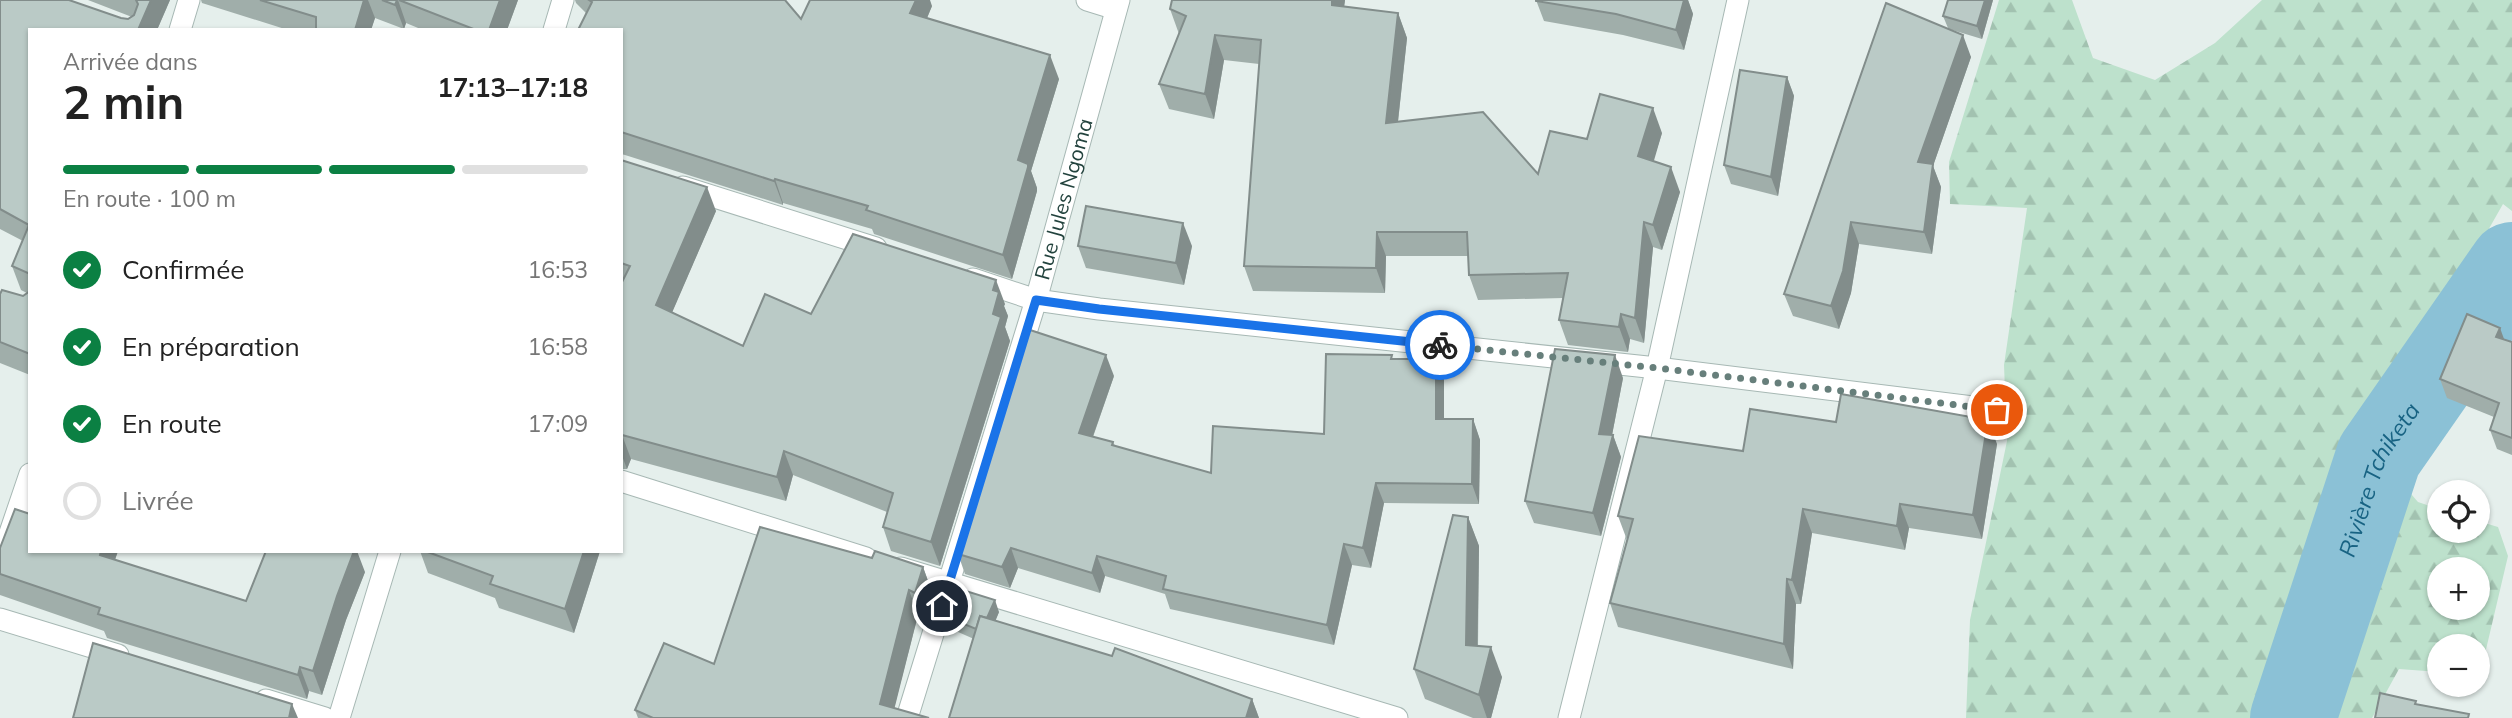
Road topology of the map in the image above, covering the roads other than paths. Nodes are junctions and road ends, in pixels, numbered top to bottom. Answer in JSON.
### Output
{"nodes":[{"id":1,"x":189,"y":0,"type":"edge"},
{"id":2,"x":563,"y":0,"type":"edge"},
{"id":3,"x":1087,"y":0,"type":"edge"},
{"id":4,"x":1738,"y":0,"type":"edge"},
{"id":5,"x":1117,"y":4,"type":"edge"},
{"id":6,"x":181,"y":28,"type":"edge"},
{"id":7,"x":555,"y":28,"type":"edge"},
{"id":8,"x":660,"y":179,"type":"edge"},
{"id":9,"x":893,"y":254,"type":"edge"},
{"id":10,"x":958,"y":275,"type":"edge"},
{"id":11,"x":1036,"y":300,"type":"junction"},
{"id":12,"x":1657,"y":368,"type":"junction"},
{"id":13,"x":1997,"y":410,"type":"dead end"},
{"id":14,"x":28,"y":480,"type":"edge"},
{"id":15,"x":623,"y":482,"type":"edge"},
{"id":16,"x":389,"y":553,"type":"edge"},
{"id":17,"x":0,"y":562,"type":"edge"},
{"id":18,"x":949,"y":583,"type":"junction"},
{"id":19,"x":0,"y":619,"type":"edge"},
{"id":20,"x":143,"y":663,"type":"edge"},
{"id":21,"x":247,"y":694,"type":"edge"},
{"id":22,"x":325,"y":718,"type":"edge"},
{"id":23,"x":339,"y":718,"type":"edge"},
{"id":24,"x":907,"y":718,"type":"edge"},
{"id":25,"x":1397,"y":718,"type":"edge"},
{"id":26,"x":1569,"y":718,"type":"edge"}],
"edges":[{"from":1,"to":6,"type":"street"},
{"from":2,"to":7,"type":"street"},
{"from":3,"to":5,"type":"street"},
{"from":4,"to":12,"type":"street"},
{"from":5,"to":11,"type":"street","name":"Rue Jules Ngoma"},
{"from":8,"to":9,"type":"street"},
{"from":10,"to":11,"type":"street"},
{"from":11,"to":12,"type":"street"},
{"from":11,"to":18,"type":"street","name":"Rue Jules Ngoma"},
{"from":12,"to":13,"type":"street"},
{"from":12,"to":26,"type":"street"},
{"from":14,"to":17,"type":"street"},
{"from":15,"to":18,"type":"street"},
{"from":16,"to":23,"type":"street"},
{"from":18,"to":24,"type":"street","name":"Rue Jules Ngoma"},
{"from":18,"to":25,"type":"street"},
{"from":19,"to":20,"type":"street"},
{"from":21,"to":22,"type":"street"}]}
